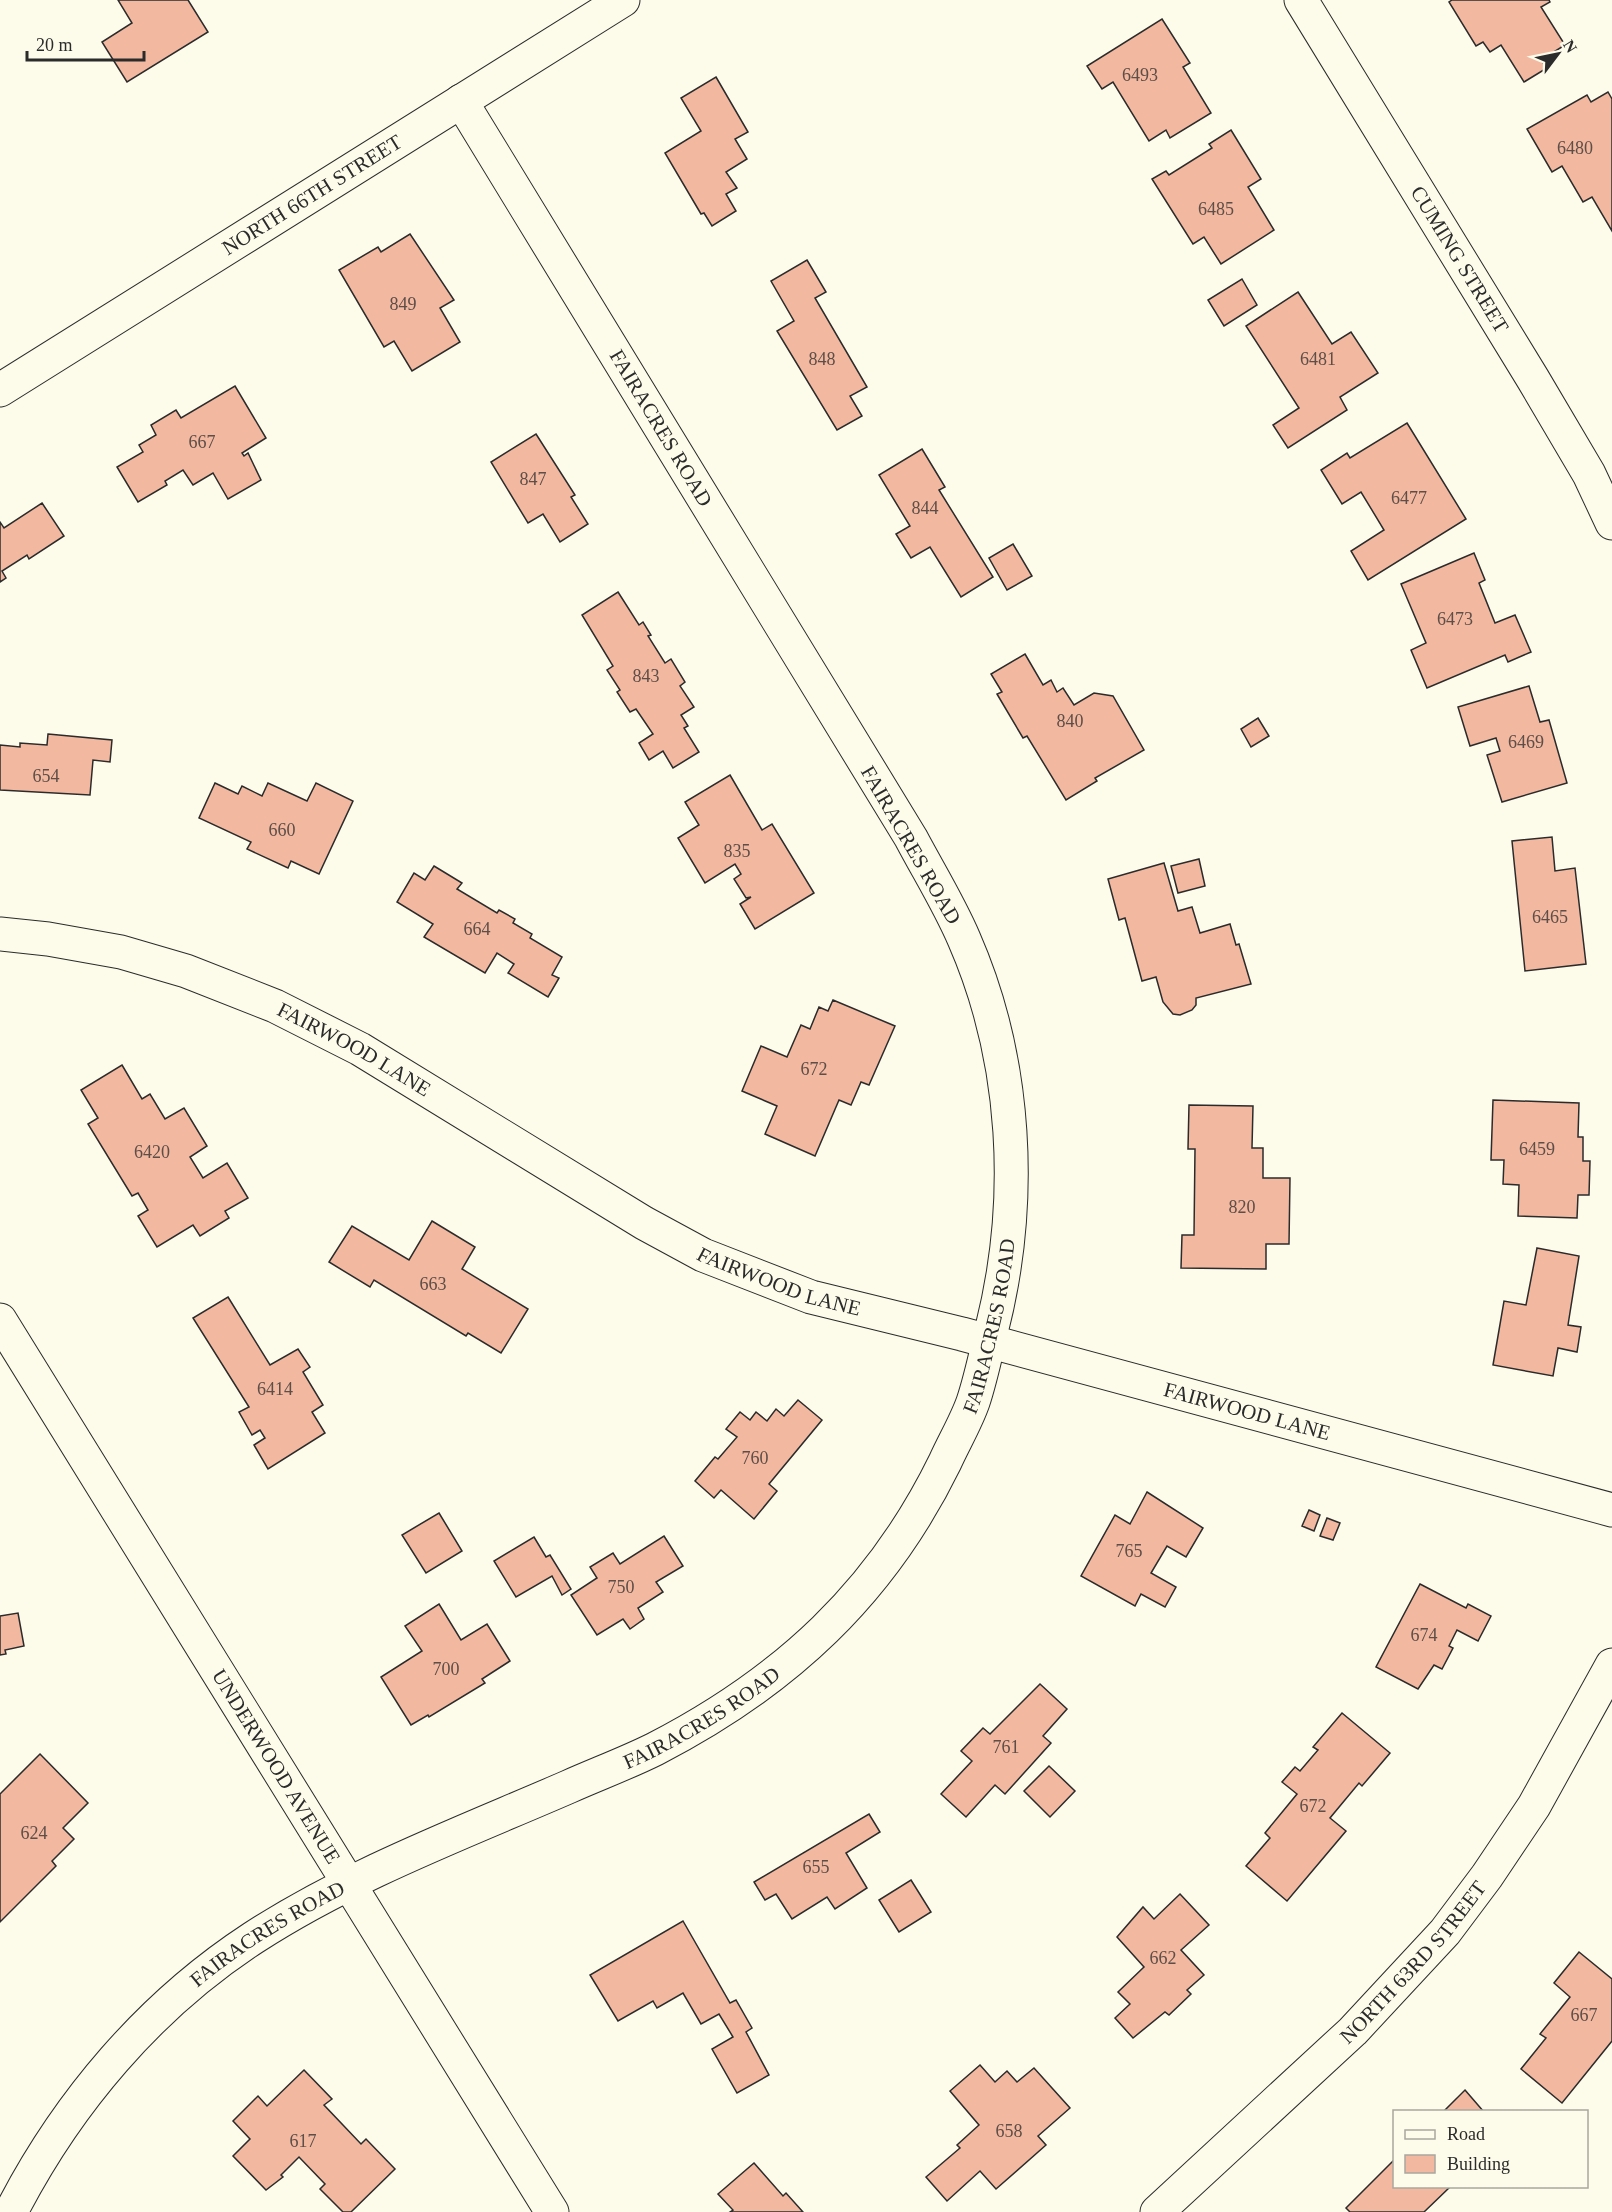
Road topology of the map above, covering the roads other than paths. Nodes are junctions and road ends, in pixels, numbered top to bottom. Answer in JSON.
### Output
{"nodes":[{"id":1,"x":623,"y":0,"type":"edge"},
{"id":2,"x":1301,"y":0,"type":"edge"},
{"id":3,"x":581,"y":11,"type":"edge"},
{"id":4,"x":461,"y":101,"type":"junction"},
{"id":5,"x":0,"y":390,"type":"edge"},
{"id":6,"x":1612,"y":523,"type":"edge"},
{"id":7,"x":0,"y":934,"type":"edge"},
{"id":8,"x":0,"y":1320,"type":"edge"},
{"id":9,"x":989,"y":1342,"type":"junction"},
{"id":10,"x":1612,"y":1510,"type":"edge"},
{"id":11,"x":1612,"y":1665,"type":"edge"},
{"id":12,"x":350,"y":1885,"type":"junction"},
{"id":13,"x":11,"y":2212,"type":"edge"},
{"id":14,"x":552,"y":2212,"type":"edge"},
{"id":15,"x":1157,"y":2212,"type":"edge"}],
"edges":[{"from":1,"to":3,"type":"street","name":"NORTH 66TH STREET"},
{"from":2,"to":6,"type":"street","name":"CUMING STREET"},
{"from":3,"to":4,"type":"street","name":"NORTH 66TH STREET"},
{"from":4,"to":5,"type":"street","name":"NORTH 66TH STREET"},
{"from":4,"to":9,"type":"street","name":"FAIRACRES ROAD"},
{"from":7,"to":9,"type":"street","name":"FAIRWOOD LANE"},
{"from":8,"to":12,"type":"street","name":"UNDERWOOD AVENUE"},
{"from":9,"to":10,"type":"street","name":"FAIRWOOD LANE"},
{"from":9,"to":12,"type":"street","name":"FAIRACRES ROAD"},
{"from":11,"to":15,"type":"street","name":"NORTH 63RD STREET"},
{"from":12,"to":13,"type":"street","name":"FAIRACRES ROAD"},
{"from":12,"to":14,"type":"street","name":"UNDERWOOD AVENUE"}]}
